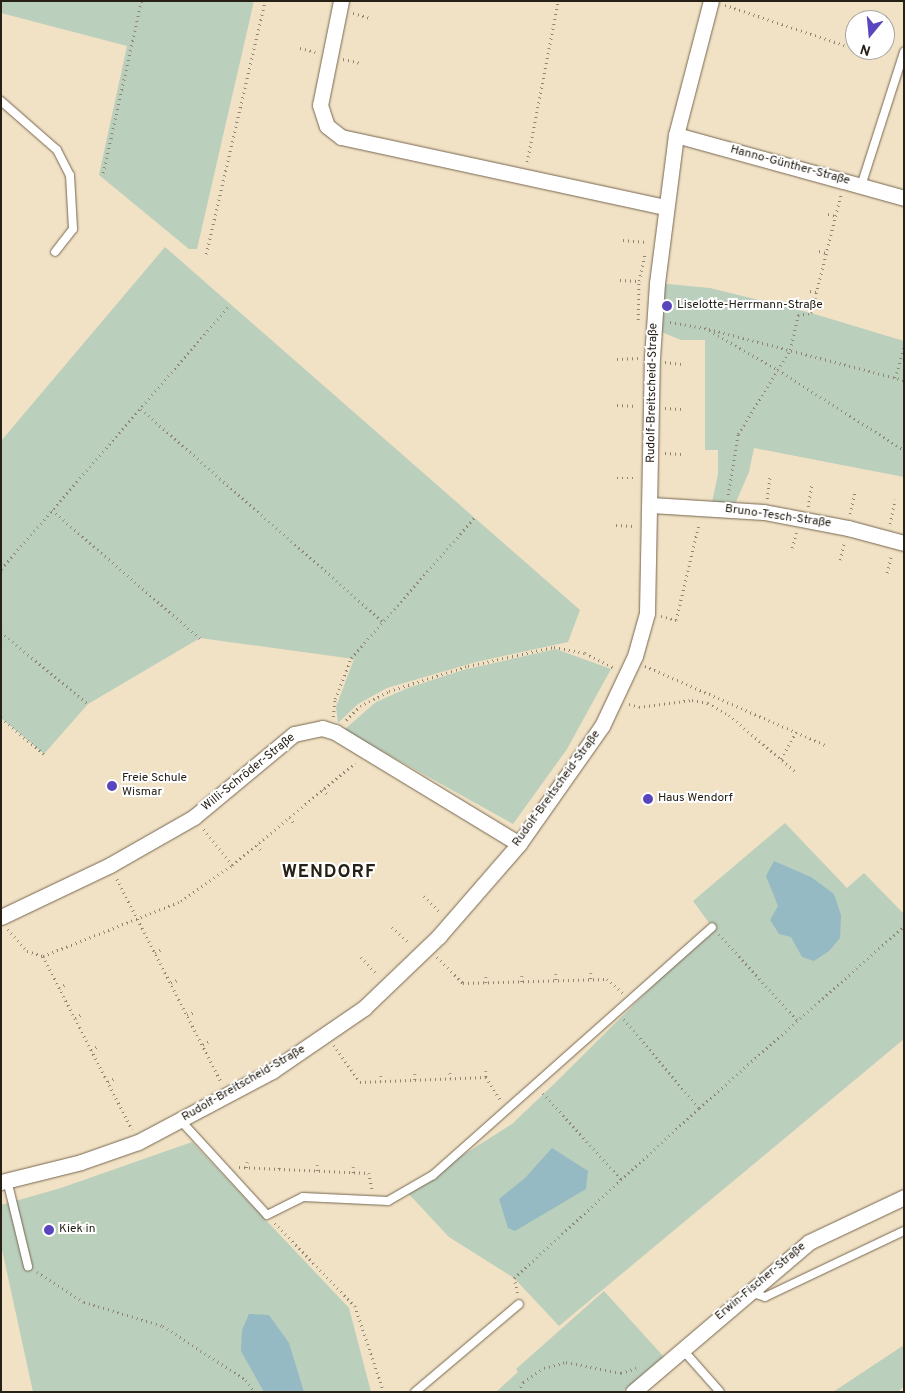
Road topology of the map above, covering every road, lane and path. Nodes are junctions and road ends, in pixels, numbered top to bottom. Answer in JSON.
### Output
{"nodes":[{"id":1,"x":141,"y":1,"type":"edge"},
{"id":2,"x":265,"y":1,"type":"edge"},
{"id":3,"x":341,"y":1,"type":"edge"},
{"id":4,"x":558,"y":1,"type":"edge"},
{"id":5,"x":718,"y":3,"type":"edge"},
{"id":6,"x":844,"y":45,"type":"dead end"},
{"id":7,"x":904,"y":52,"type":"edge"},
{"id":8,"x":1,"y":101,"type":"edge"},
{"id":9,"x":676,"y":136,"type":"junction"},
{"id":10,"x":103,"y":173,"type":"dead end"},
{"id":11,"x":524,"y":178,"type":"junction"},
{"id":12,"x":844,"y":181,"type":"junction"},
{"id":13,"x":861,"y":186,"type":"junction"},
{"id":14,"x":904,"y":198,"type":"edge"},
{"id":15,"x":666,"y":207,"type":"junction"},
{"id":16,"x":828,"y":214,"type":"dead end"},
{"id":17,"x":835,"y":216,"type":"junction"},
{"id":18,"x":623,"y":240,"type":"dead end"},
{"id":19,"x":819,"y":251,"type":"dead end"},
{"id":20,"x":55,"y":252,"type":"dead end"},
{"id":21,"x":826,"y":253,"type":"junction"},
{"id":22,"x":206,"y":254,"type":"dead end"},
{"id":23,"x":620,"y":280,"type":"dead end"},
{"id":24,"x":810,"y":291,"type":"dead end"},
{"id":25,"x":816,"y":292,"type":"junction"},
{"id":26,"x":230,"y":304,"type":"dead end"},
{"id":27,"x":654,"y":320,"type":"junction"},
{"id":28,"x":705,"y":328,"type":"junction"},
{"id":29,"x":904,"y":347,"type":"edge"},
{"id":30,"x":790,"y":350,"type":"junction"},
{"id":31,"x":640,"y":358,"type":"dead end"},
{"id":32,"x":618,"y":359,"type":"dead end"},
{"id":33,"x":778,"y":370,"type":"junction"},
{"id":34,"x":895,"y":378,"type":"junction"},
{"id":35,"x":904,"y":380,"type":"edge"},
{"id":36,"x":141,"y":409,"type":"junction"},
{"id":37,"x":904,"y":450,"type":"edge"},
{"id":38,"x":770,"y":476,"type":"dead end"},
{"id":39,"x":812,"y":484,"type":"dead end"},
{"id":40,"x":895,"y":499,"type":"dead end"},
{"id":41,"x":651,"y":505,"type":"junction"},
{"id":42,"x":702,"y":507,"type":"junction"},
{"id":43,"x":725,"y":509,"type":"junction"},
{"id":44,"x":52,"y":510,"type":"junction"},
{"id":45,"x":764,"y":512,"type":"junction"},
{"id":46,"x":474,"y":518,"type":"dead end"},
{"id":47,"x":805,"y":519,"type":"junction"},
{"id":48,"x":887,"y":538,"type":"junction"},
{"id":49,"x":904,"y":543,"type":"edge"},
{"id":50,"x":1,"y":568,"type":"edge"},
{"id":51,"x":682,"y":593,"type":"junction"},
{"id":52,"x":687,"y":595,"type":"dead end"},
{"id":53,"x":647,"y":613,"type":"junction"},
{"id":54,"x":382,"y":621,"type":"junction"},
{"id":55,"x":1,"y":632,"type":"edge"},
{"id":56,"x":200,"y":638,"type":"dead end"},
{"id":57,"x":617,"y":660,"type":"dead end"},
{"id":58,"x":622,"y":669,"type":"junction"},
{"id":59,"x":696,"y":682,"type":"dead end"},
{"id":60,"x":694,"y":687,"type":"junction"},
{"id":61,"x":616,"y":699,"type":"junction"},
{"id":62,"x":734,"y":699,"type":"dead end"},
{"id":63,"x":88,"y":704,"type":"dead end"},
{"id":64,"x":732,"y":704,"type":"junction"},
{"id":65,"x":772,"y":716,"type":"dead end"},
{"id":66,"x":1,"y":718,"type":"edge"},
{"id":67,"x":770,"y":720,"type":"junction"},
{"id":68,"x":335,"y":732,"type":"junction"},
{"id":69,"x":796,"y":732,"type":"junction"},
{"id":70,"x":810,"y":732,"type":"dead end"},
{"id":71,"x":808,"y":738,"type":"junction"},
{"id":72,"x":827,"y":746,"type":"dead end"},
{"id":73,"x":368,"y":752,"type":"junction"},
{"id":74,"x":44,"y":754,"type":"dead end"},
{"id":75,"x":781,"y":759,"type":"junction"},
{"id":76,"x":797,"y":773,"type":"dead end"},
{"id":77,"x":323,"y":789,"type":"junction"},
{"id":78,"x":328,"y":795,"type":"dead end"},
{"id":79,"x":194,"y":817,"type":"junction"},
{"id":80,"x":290,"y":817,"type":"junction"},
{"id":81,"x":294,"y":823,"type":"dead end"},
{"id":82,"x":519,"y":844,"type":"junction"},
{"id":83,"x":256,"y":845,"type":"junction"},
{"id":84,"x":261,"y":850,"type":"dead end"},
{"id":85,"x":110,"y":865,"type":"junction"},
{"id":86,"x":232,"y":865,"type":"junction"},
{"id":87,"x":424,"y":896,"type":"dead end"},
{"id":88,"x":1,"y":916,"type":"edge"},
{"id":89,"x":138,"y":919,"type":"junction"},
{"id":90,"x":1,"y":922,"type":"edge"},
{"id":91,"x":451,"y":922,"type":"junction"},
{"id":92,"x":904,"y":926,"type":"edge"},
{"id":93,"x":392,"y":927,"type":"dead end"},
{"id":94,"x":712,"y":927,"type":"joint"},
{"id":95,"x":162,"y":949,"type":"dead end"},
{"id":96,"x":424,"y":951,"type":"junction"},
{"id":97,"x":156,"y":953,"type":"junction"},
{"id":98,"x":43,"y":956,"type":"junction"},
{"id":99,"x":361,"y":957,"type":"dead end"},
{"id":100,"x":591,"y":973,"type":"dead end"},
{"id":101,"x":556,"y":974,"type":"dead end"},
{"id":102,"x":522,"y":976,"type":"dead end"},
{"id":103,"x":486,"y":977,"type":"dead end"},
{"id":104,"x":591,"y":979,"type":"junction"},
{"id":105,"x":177,"y":980,"type":"dead end"},
{"id":106,"x":556,"y":980,"type":"junction"},
{"id":107,"x":522,"y":982,"type":"junction"},
{"id":108,"x":171,"y":983,"type":"junction"},
{"id":109,"x":486,"y":983,"type":"junction"},
{"id":110,"x":66,"y":984,"type":"dead end"},
{"id":111,"x":389,"y":985,"type":"junction"},
{"id":112,"x":59,"y":988,"type":"junction"},
{"id":113,"x":630,"y":999,"type":"junction"},
{"id":114,"x":617,"y":1010,"type":"junction"},
{"id":115,"x":194,"y":1012,"type":"dead end"},
{"id":116,"x":82,"y":1014,"type":"dead end"},
{"id":117,"x":187,"y":1015,"type":"junction"},
{"id":118,"x":75,"y":1018,"type":"junction"},
{"id":119,"x":797,"y":1020,"type":"junction"},
{"id":120,"x":327,"y":1035,"type":"junction"},
{"id":121,"x":209,"y":1042,"type":"dead end"},
{"id":122,"x":203,"y":1045,"type":"junction"},
{"id":123,"x":98,"y":1046,"type":"dead end"},
{"id":124,"x":91,"y":1050,"type":"junction"},
{"id":125,"x":486,"y":1071,"type":"dead end"},
{"id":126,"x":450,"y":1073,"type":"dead end"},
{"id":127,"x":415,"y":1074,"type":"dead end"},
{"id":128,"x":381,"y":1076,"type":"dead end"},
{"id":129,"x":486,"y":1077,"type":"junction"},
{"id":130,"x":115,"y":1078,"type":"dead end"},
{"id":131,"x":450,"y":1078,"type":"junction"},
{"id":132,"x":415,"y":1080,"type":"junction"},
{"id":133,"x":382,"y":1081,"type":"junction"},
{"id":134,"x":108,"y":1082,"type":"junction"},
{"id":135,"x":536,"y":1085,"type":"junction"},
{"id":136,"x":228,"y":1095,"type":"junction"},
{"id":137,"x":698,"y":1108,"type":"junction"},
{"id":138,"x":506,"y":1111,"type":"junction"},
{"id":139,"x":181,"y":1121,"type":"junction"},
{"id":140,"x":138,"y":1142,"type":"junction"},
{"id":141,"x":247,"y":1162,"type":"dead end"},
{"id":142,"x":279,"y":1164,"type":"dead end"},
{"id":143,"x":317,"y":1166,"type":"dead end"},
{"id":144,"x":223,"y":1167,"type":"junction"},
{"id":145,"x":353,"y":1167,"type":"dead end"},
{"id":146,"x":246,"y":1168,"type":"junction"},
{"id":147,"x":279,"y":1169,"type":"junction"},
{"id":148,"x":317,"y":1171,"type":"junction"},
{"id":149,"x":353,"y":1173,"type":"junction"},
{"id":150,"x":621,"y":1179,"type":"junction"},
{"id":151,"x":4,"y":1181,"type":"edge"},
{"id":152,"x":904,"y":1197,"type":"edge"},
{"id":153,"x":372,"y":1200,"type":"junction"},
{"id":154,"x":267,"y":1215,"type":"junction"},
{"id":155,"x":904,"y":1231,"type":"edge"},
{"id":156,"x":28,"y":1266,"type":"joint"},
{"id":157,"x":750,"y":1292,"type":"junction"},
{"id":158,"x":519,"y":1304,"type":"joint"},
{"id":159,"x":682,"y":1349,"type":"junction"},
{"id":160,"x":641,"y":1364,"type":"dead end"},
{"id":161,"x":255,"y":1392,"type":"edge"},
{"id":162,"x":384,"y":1392,"type":"edge"},
{"id":163,"x":415,"y":1392,"type":"edge"},
{"id":164,"x":518,"y":1392,"type":"edge"},
{"id":165,"x":633,"y":1392,"type":"edge"},
{"id":166,"x":720,"y":1392,"type":"edge"}],
"edges":[{"from":1,"to":10,"type":"path"},
{"from":2,"to":22,"type":"path"},
{"from":3,"to":11,"type":"street"},
{"from":4,"to":11,"type":"path"},
{"from":5,"to":6,"type":"path"},
{"from":5,"to":9,"type":"street","name":"Rudolf-Breitscheid-Straße"},
{"from":7,"to":13,"type":"lane"},
{"from":8,"to":20,"type":"lane"},
{"from":9,"to":12,"type":"street","name":"Hanno-Günther-Straße"},
{"from":9,"to":15,"type":"street","name":"Rudolf-Breitscheid-Straße"},
{"from":11,"to":15,"type":"street"},
{"from":12,"to":13,"type":"street","name":"Hanno-Günther-Straße"},
{"from":12,"to":17,"type":"path"},
{"from":13,"to":14,"type":"street","name":"Hanno-Günther-Straße"},
{"from":15,"to":27,"type":"street","name":"Rudolf-Breitscheid-Straße"},
{"from":16,"to":17,"type":"path"},
{"from":17,"to":21,"type":"path"},
{"from":18,"to":23,"type":"path"},
{"from":19,"to":21,"type":"path"},
{"from":21,"to":25,"type":"path"},
{"from":24,"to":25,"type":"path"},
{"from":25,"to":30,"type":"path"},
{"from":26,"to":36,"type":"path"},
{"from":27,"to":28,"type":"path"},
{"from":27,"to":41,"type":"street","name":"Rudolf-Breitscheid-Straße"},
{"from":28,"to":30,"type":"path"},
{"from":28,"to":33,"type":"path"},
{"from":29,"to":34,"type":"path"},
{"from":30,"to":33,"type":"path"},
{"from":30,"to":34,"type":"path"},
{"from":31,"to":32,"type":"path"},
{"from":33,"to":37,"type":"path"},
{"from":33,"to":43,"type":"path"},
{"from":34,"to":35,"type":"path"},
{"from":36,"to":44,"type":"path"},
{"from":36,"to":54,"type":"path"},
{"from":38,"to":45,"type":"path"},
{"from":39,"to":47,"type":"path"},
{"from":40,"to":48,"type":"path"},
{"from":41,"to":42,"type":"street","name":"Bruno-Tesch-Straße"},
{"from":41,"to":53,"type":"street","name":"Rudolf-Breitscheid-Straße"},
{"from":42,"to":43,"type":"street","name":"Bruno-Tesch-Straße"},
{"from":42,"to":51,"type":"path"},
{"from":43,"to":45,"type":"street","name":"Bruno-Tesch-Straße"},
{"from":44,"to":50,"type":"path"},
{"from":44,"to":56,"type":"path"},
{"from":45,"to":47,"type":"street","name":"Bruno-Tesch-Straße"},
{"from":46,"to":54,"type":"path"},
{"from":47,"to":48,"type":"street","name":"Bruno-Tesch-Straße"},
{"from":48,"to":49,"type":"street","name":"Bruno-Tesch-Straße"},
{"from":51,"to":52,"type":"path"},
{"from":51,"to":53,"type":"path"},
{"from":53,"to":58,"type":"street","name":"Rudolf-Breitscheid-Straße"},
{"from":54,"to":68,"type":"path"},
{"from":55,"to":63,"type":"path"},
{"from":57,"to":58,"type":"path"},
{"from":58,"to":60,"type":"path"},
{"from":58,"to":61,"type":"street","name":"Rudolf-Breitscheid-Straße"},
{"from":58,"to":68,"type":"path"},
{"from":59,"to":60,"type":"path"},
{"from":60,"to":64,"type":"path"},
{"from":61,"to":75,"type":"path"},
{"from":61,"to":82,"type":"street","name":"Rudolf-Breitscheid-Straße"},
{"from":62,"to":64,"type":"path"},
{"from":64,"to":67,"type":"path"},
{"from":65,"to":67,"type":"path"},
{"from":66,"to":74,"type":"path"},
{"from":67,"to":69,"type":"path"},
{"from":68,"to":73,"type":"street","name":"Willi-Schröder-Straße"},
{"from":68,"to":79,"type":"street","name":"Willi-Schröder-Straße"},
{"from":69,"to":71,"type":"path"},
{"from":69,"to":75,"type":"path"},
{"from":70,"to":71,"type":"path"},
{"from":71,"to":72,"type":"path"},
{"from":73,"to":77,"type":"path"},
{"from":73,"to":82,"type":"street","name":"Willi-Schröder-Straße"},
{"from":75,"to":76,"type":"path"},
{"from":77,"to":78,"type":"path"},
{"from":77,"to":80,"type":"path"},
{"from":79,"to":85,"type":"street","name":"Willi-Schröder-Straße"},
{"from":79,"to":86,"type":"path"},
{"from":80,"to":81,"type":"path"},
{"from":80,"to":83,"type":"path"},
{"from":82,"to":91,"type":"street","name":"Rudolf-Breitscheid-Straße"},
{"from":83,"to":84,"type":"path"},
{"from":83,"to":86,"type":"path"},
{"from":85,"to":88,"type":"street","name":"Willi-Schröder-Straße"},
{"from":85,"to":89,"type":"path"},
{"from":86,"to":89,"type":"path"},
{"from":87,"to":91,"type":"path"},
{"from":89,"to":97,"type":"path"},
{"from":89,"to":98,"type":"path"},
{"from":90,"to":98,"type":"path"},
{"from":91,"to":96,"type":"street","name":"Rudolf-Breitscheid-Straße"},
{"from":92,"to":119,"type":"path"},
{"from":93,"to":96,"type":"path"},
{"from":94,"to":113,"type":"lane"},
{"from":94,"to":119,"type":"path"},
{"from":95,"to":97,"type":"path"},
{"from":96,"to":109,"type":"path"},
{"from":96,"to":111,"type":"street","name":"Rudolf-Breitscheid-Straße"},
{"from":97,"to":108,"type":"path"},
{"from":98,"to":112,"type":"path"},
{"from":99,"to":111,"type":"path"},
{"from":100,"to":104,"type":"path"},
{"from":101,"to":106,"type":"path"},
{"from":102,"to":107,"type":"path"},
{"from":103,"to":109,"type":"path"},
{"from":104,"to":106,"type":"path"},
{"from":104,"to":113,"type":"path"},
{"from":105,"to":108,"type":"path"},
{"from":106,"to":107,"type":"path"},
{"from":107,"to":109,"type":"path"},
{"from":108,"to":117,"type":"path"},
{"from":110,"to":112,"type":"path"},
{"from":111,"to":120,"type":"street","name":"Rudolf-Breitscheid-Straße"},
{"from":112,"to":118,"type":"path"},
{"from":113,"to":114,"type":"lane"},
{"from":114,"to":135,"type":"lane"},
{"from":114,"to":137,"type":"path"},
{"from":115,"to":117,"type":"path"},
{"from":116,"to":118,"type":"path"},
{"from":117,"to":122,"type":"path"},
{"from":118,"to":124,"type":"path"},
{"from":119,"to":137,"type":"path"},
{"from":120,"to":133,"type":"path"},
{"from":120,"to":136,"type":"street","name":"Rudolf-Breitscheid-Straße"},
{"from":121,"to":122,"type":"path"},
{"from":122,"to":136,"type":"path"},
{"from":123,"to":124,"type":"path"},
{"from":124,"to":134,"type":"path"},
{"from":125,"to":129,"type":"path"},
{"from":126,"to":131,"type":"path"},
{"from":127,"to":132,"type":"path"},
{"from":128,"to":133,"type":"path"},
{"from":129,"to":131,"type":"path"},
{"from":129,"to":138,"type":"path"},
{"from":130,"to":134,"type":"path"},
{"from":131,"to":132,"type":"path"},
{"from":132,"to":133,"type":"path"},
{"from":134,"to":140,"type":"path"},
{"from":135,"to":138,"type":"lane"},
{"from":135,"to":150,"type":"path"},
{"from":136,"to":139,"type":"street","name":"Rudolf-Breitscheid-Straße"},
{"from":137,"to":150,"type":"path"},
{"from":138,"to":153,"type":"lane"},
{"from":139,"to":140,"type":"street","name":"Rudolf-Breitscheid-Straße"},
{"from":139,"to":144,"type":"lane"},
{"from":140,"to":151,"type":"street","name":"Rudolf-Breitscheid-Straße"},
{"from":141,"to":146,"type":"path"},
{"from":142,"to":147,"type":"path"},
{"from":143,"to":148,"type":"path"},
{"from":144,"to":146,"type":"path"},
{"from":144,"to":154,"type":"lane"},
{"from":145,"to":149,"type":"path"},
{"from":146,"to":147,"type":"path"},
{"from":147,"to":148,"type":"path"},
{"from":148,"to":149,"type":"path"},
{"from":149,"to":153,"type":"path"},
{"from":150,"to":158,"type":"path"},
{"from":151,"to":156,"type":"lane"},
{"from":152,"to":157,"type":"street","name":"Erwin-Fischer-Straße"},
{"from":153,"to":154,"type":"lane"},
{"from":154,"to":162,"type":"path"},
{"from":155,"to":157,"type":"lane"},
{"from":156,"to":161,"type":"path"},
{"from":157,"to":159,"type":"street","name":"Erwin-Fischer-Straße"},
{"from":158,"to":163,"type":"lane"},
{"from":159,"to":165,"type":"street","name":"Erwin-Fischer-Straße"},
{"from":159,"to":166,"type":"lane"},
{"from":160,"to":164,"type":"path"}]}
